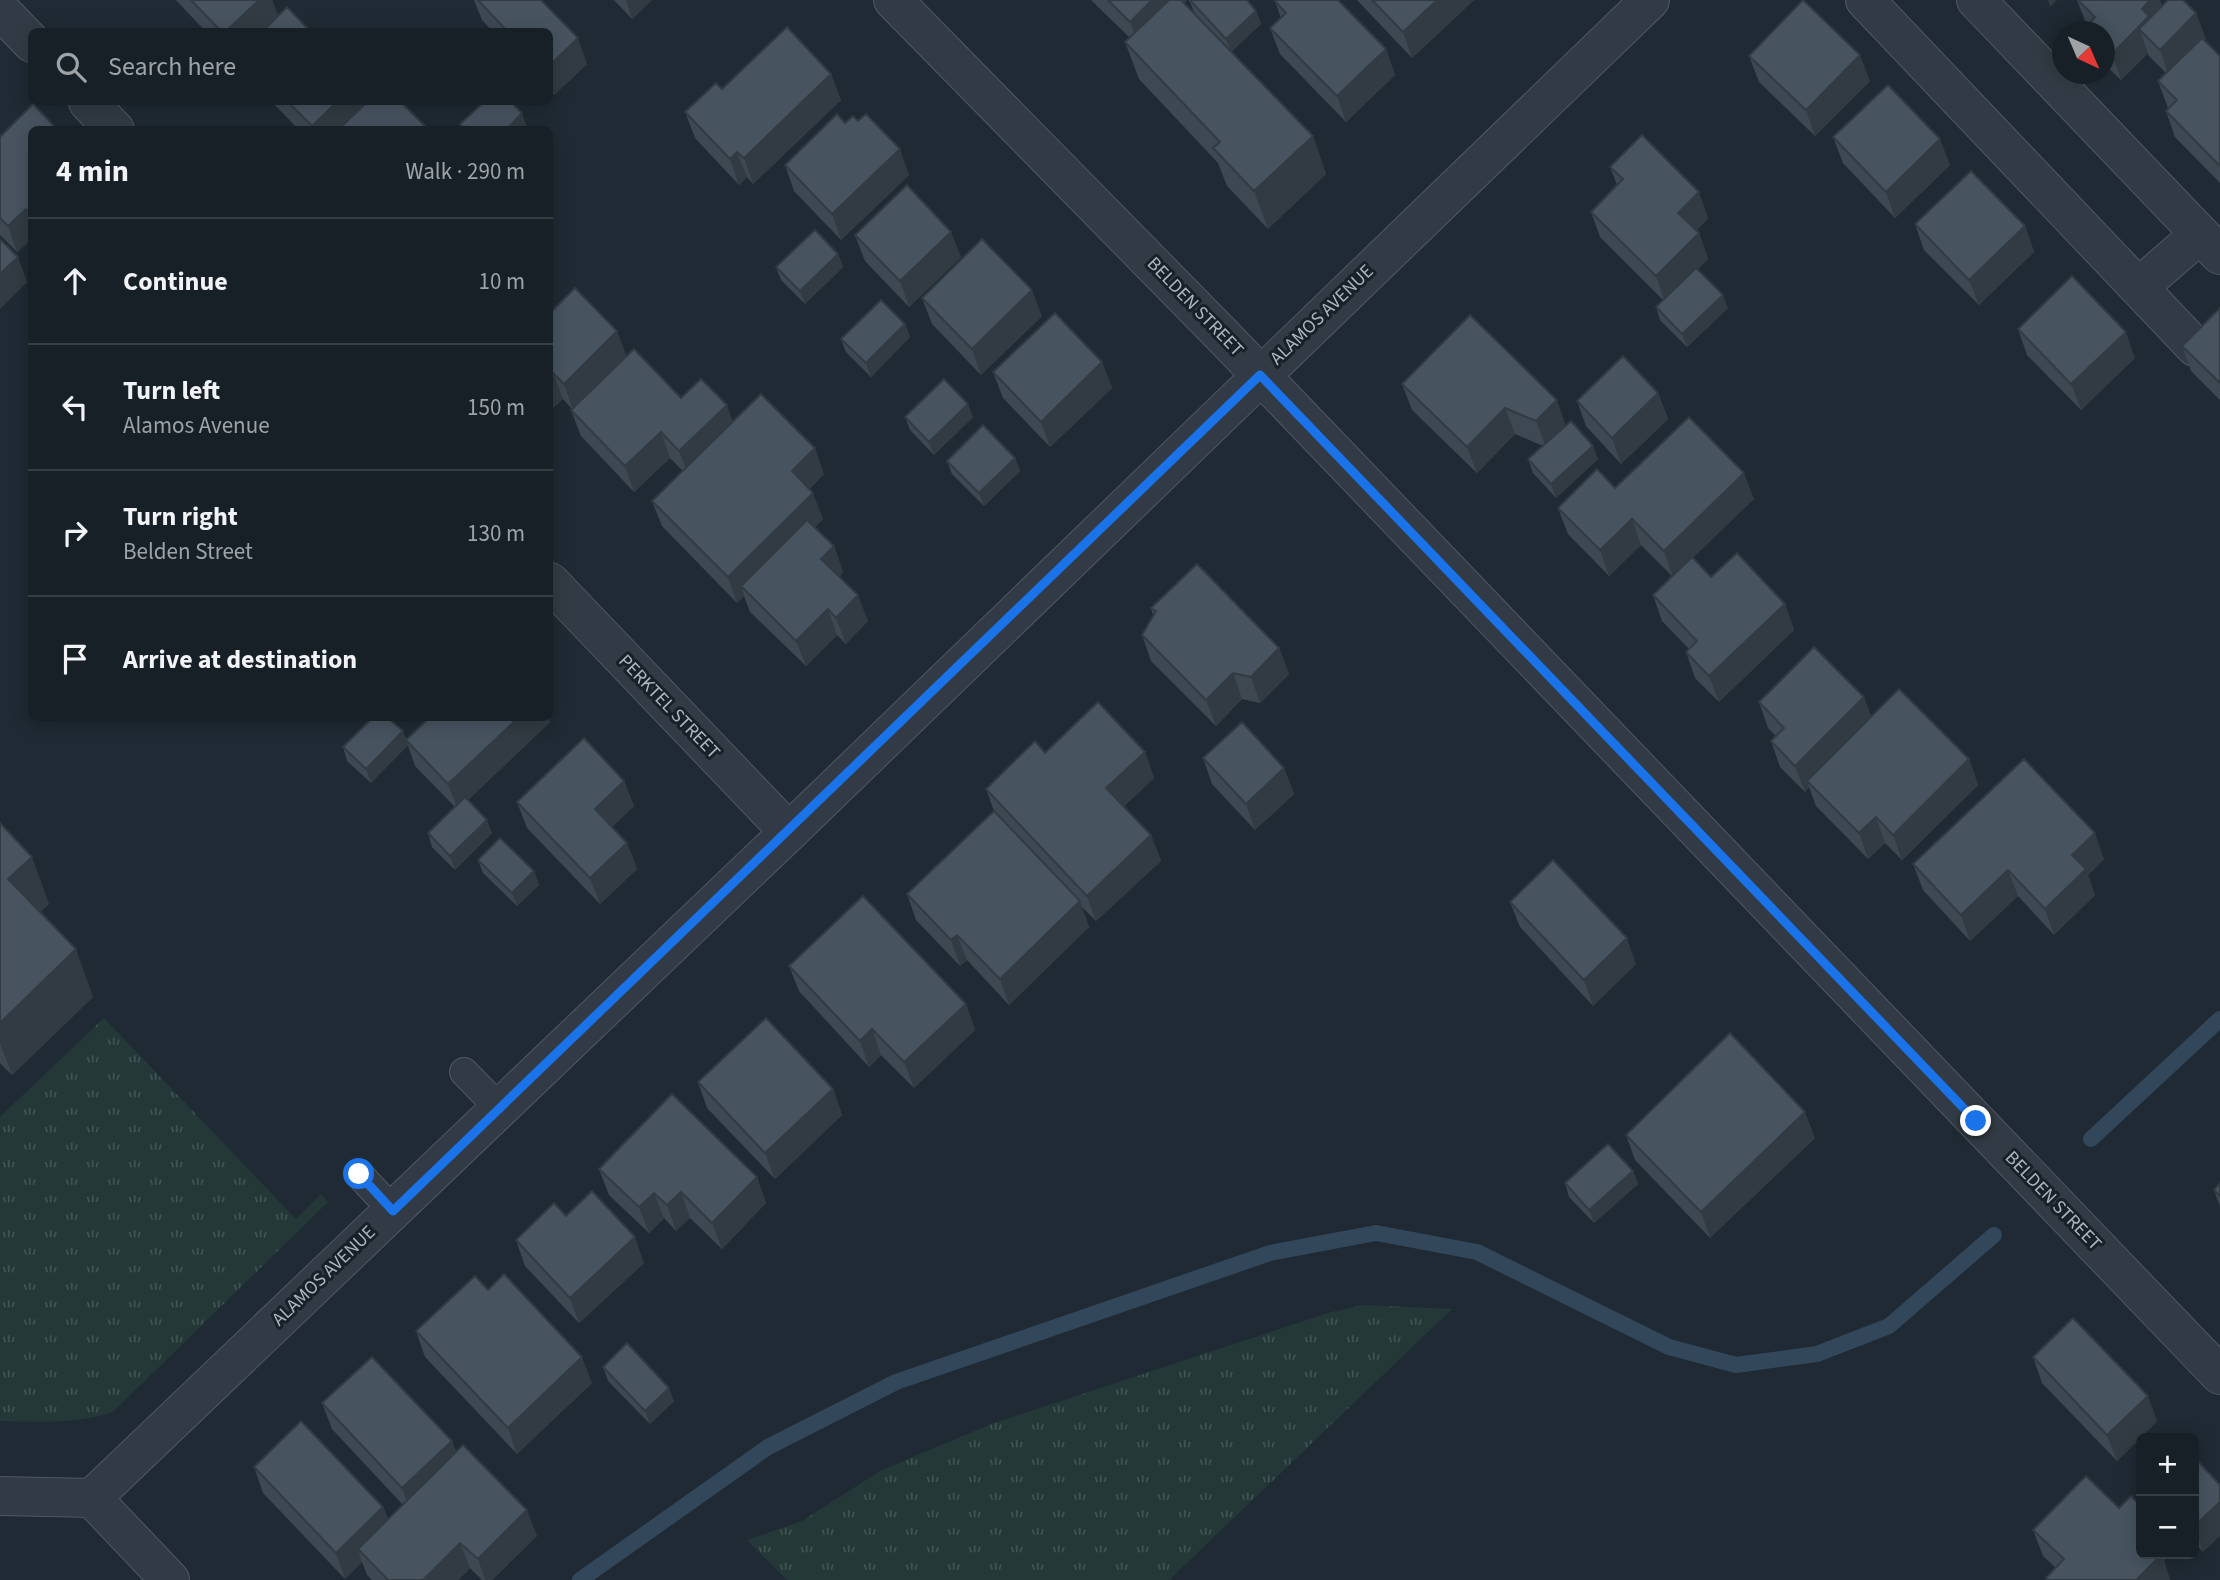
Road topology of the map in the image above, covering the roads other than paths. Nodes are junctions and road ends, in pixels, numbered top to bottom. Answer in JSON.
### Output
{"nodes":[{"id":1,"x":893,"y":0,"type":"edge"},
{"id":2,"x":1650,"y":0,"type":"edge"},
{"id":3,"x":1865,"y":0,"type":"edge"},
{"id":4,"x":1976,"y":0,"type":"edge"},
{"id":5,"x":0,"y":10,"type":"edge"},
{"id":6,"x":28,"y":39,"type":"edge"},
{"id":7,"x":91,"y":105,"type":"edge"},
{"id":8,"x":111,"y":126,"type":"edge"},
{"id":9,"x":2210,"y":244,"type":"edge"},
{"id":10,"x":2138,"y":287,"type":"junction"},
{"id":11,"x":2195,"y":347,"type":"edge"},
{"id":12,"x":1260,"y":375,"type":"junction"},
{"id":13,"x":553,"y":585,"type":"edge"},
{"id":14,"x":789,"y":832,"type":"junction"},
{"id":15,"x":464,"y":1072,"type":"dead end"},
{"id":16,"x":499,"y":1108,"type":"junction"},
{"id":17,"x":359,"y":1174,"type":"dead end"},
{"id":18,"x":393,"y":1211,"type":"junction"},
{"id":19,"x":2220,"y":1375,"type":"edge"},
{"id":20,"x":0,"y":1496,"type":"edge"},
{"id":21,"x":92,"y":1498,"type":"junction"},
{"id":22,"x":170,"y":1580,"type":"edge"}],
"edges":[{"from":1,"to":12,"type":"street","name":"BELDEN STREET"},
{"from":2,"to":12,"type":"street","name":"ALAMOS AVENUE"},
{"from":3,"to":10,"type":"street"},
{"from":4,"to":9,"type":"street"},
{"from":5,"to":6,"type":"street"},
{"from":7,"to":8,"type":"street"},
{"from":9,"to":10,"type":"street"},
{"from":10,"to":11,"type":"street"},
{"from":12,"to":14,"type":"street","name":"ALAMOS AVENUE"},
{"from":12,"to":19,"type":"street","name":"BELDEN STREET"},
{"from":13,"to":14,"type":"street","name":"PERKTEL STREET"},
{"from":14,"to":16,"type":"street","name":"ALAMOS AVENUE"},
{"from":15,"to":16,"type":"lane"},
{"from":16,"to":18,"type":"street","name":"ALAMOS AVENUE"},
{"from":17,"to":18,"type":"lane"},
{"from":18,"to":21,"type":"street","name":"ALAMOS AVENUE"},
{"from":20,"to":21,"type":"street"},
{"from":21,"to":22,"type":"street"}]}
